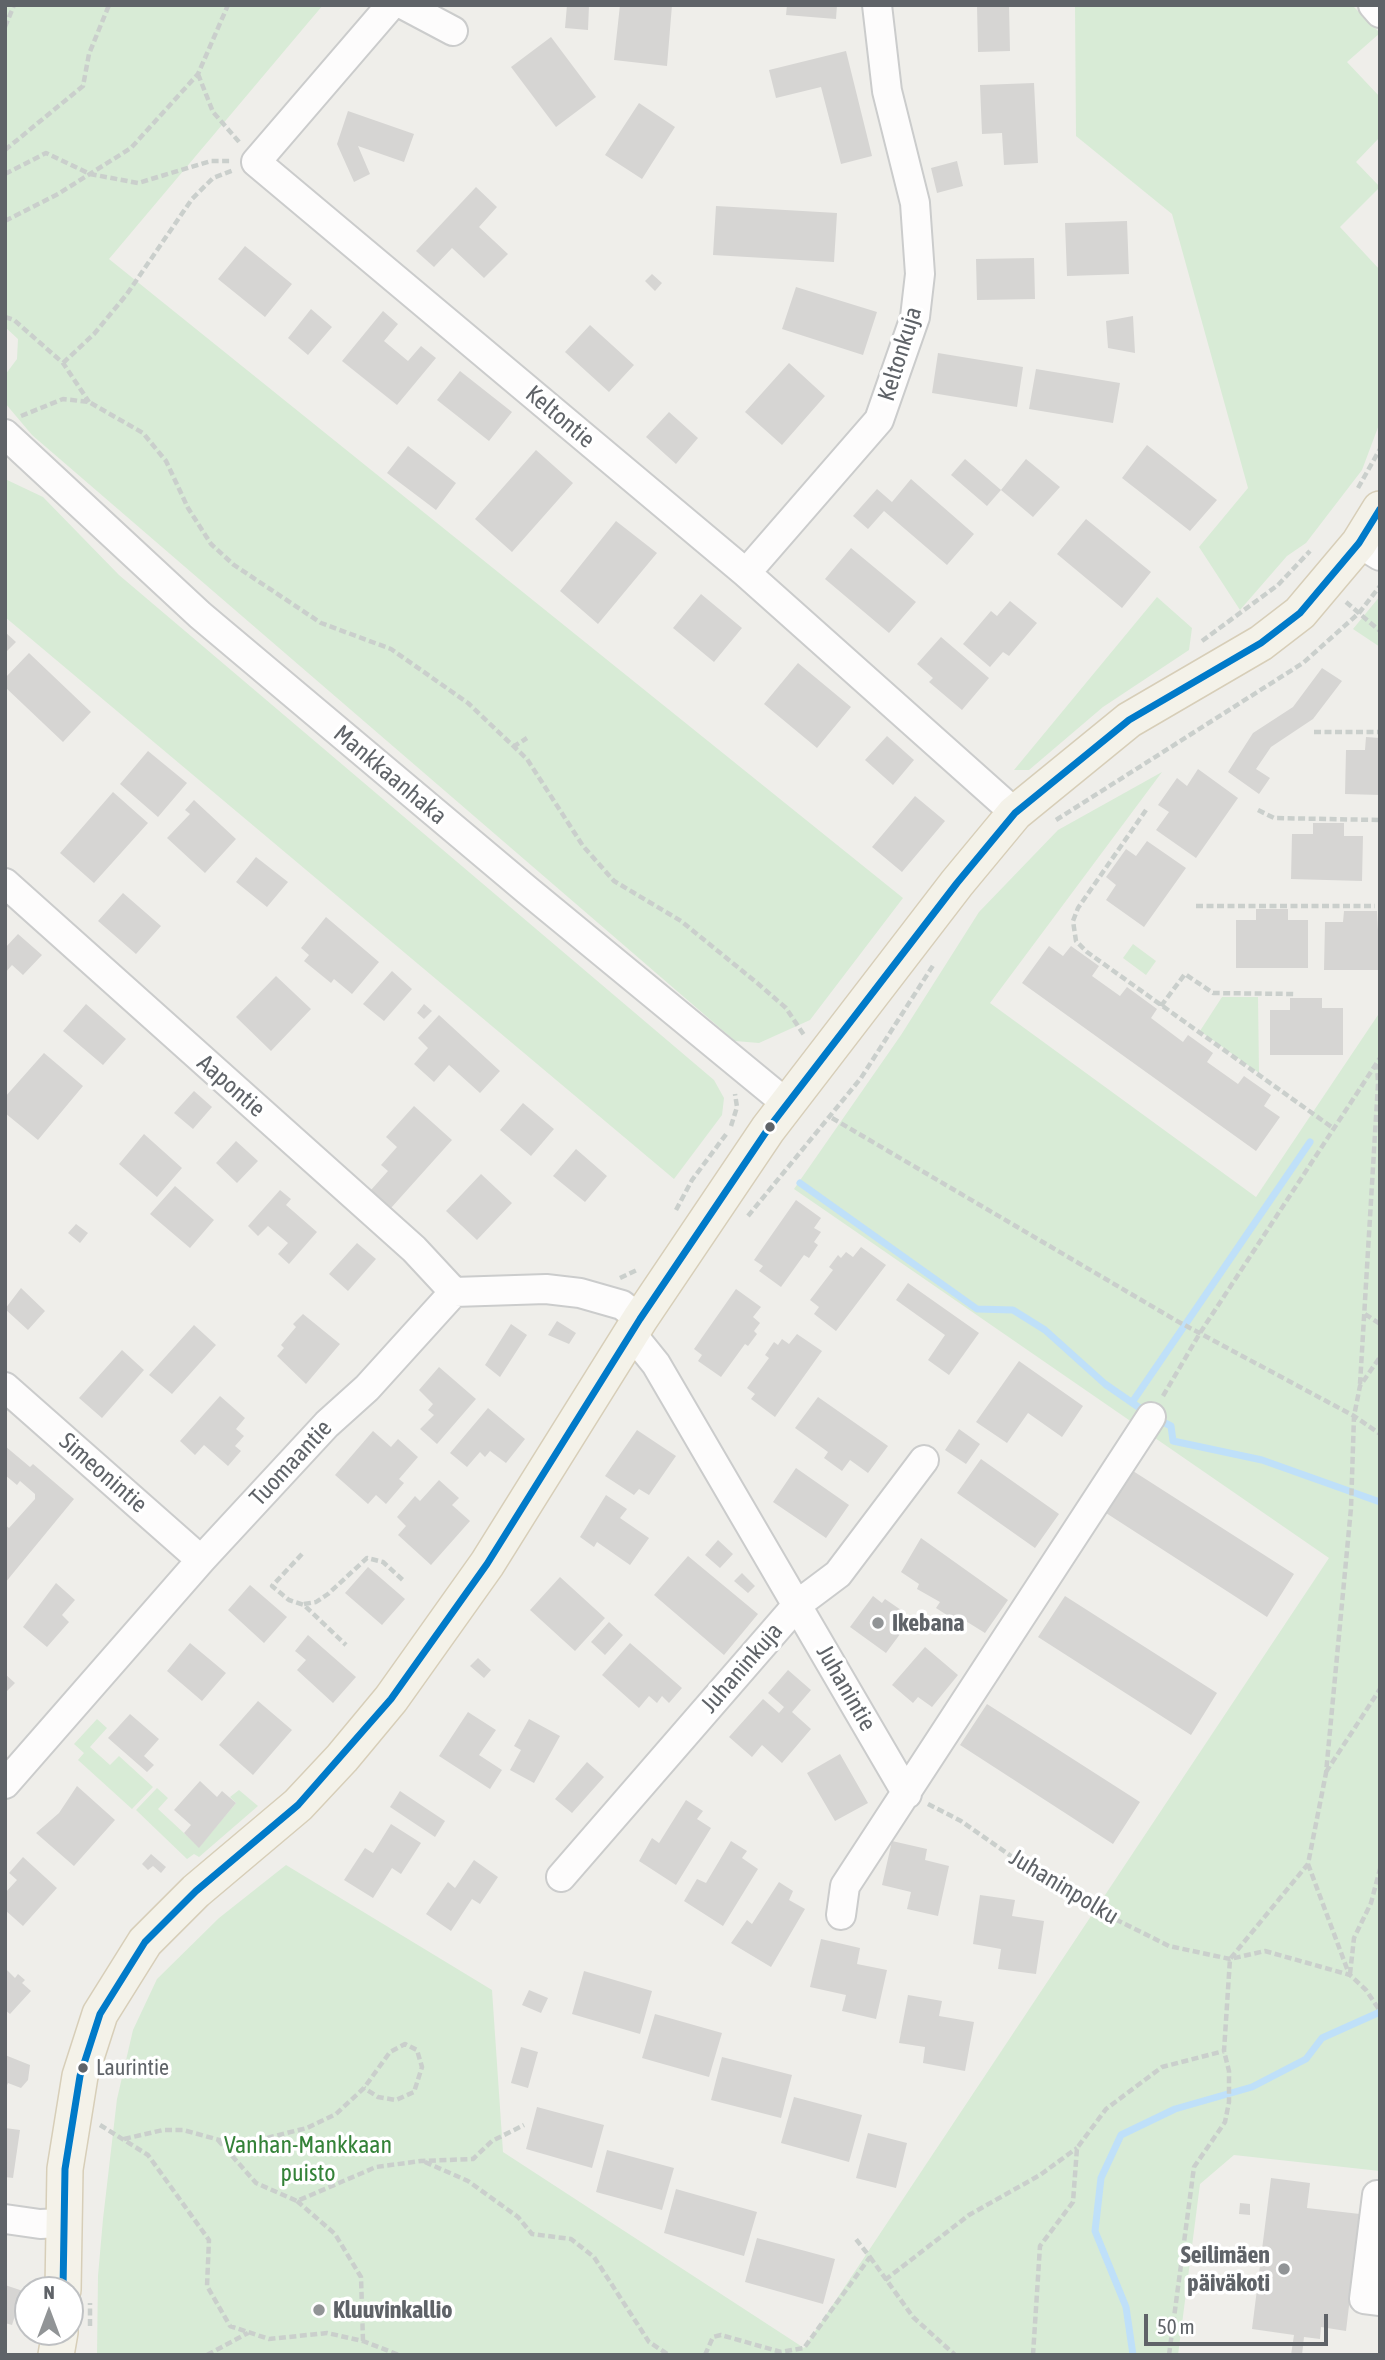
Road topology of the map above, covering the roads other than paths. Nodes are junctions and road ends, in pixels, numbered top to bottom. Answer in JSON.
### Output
{"nodes":[{"id":1,"x":391,"y":5,"type":"edge"},
{"id":2,"x":404,"y":5,"type":"edge"},
{"id":3,"x":877,"y":5,"type":"edge"},
{"id":4,"x":1373,"y":5,"type":"edge"},
{"id":5,"x":1380,"y":13,"type":"edge"},
{"id":6,"x":453,"y":31,"type":"dead end"},
{"id":7,"x":9,"y":427,"type":"edge"},
{"id":8,"x":1380,"y":509,"type":"edge"},
{"id":9,"x":1369,"y":550,"type":"edge"},
{"id":10,"x":746,"y":573,"type":"junction"},
{"id":11,"x":1015,"y":813,"type":"junction"},
{"id":12,"x":5,"y":883,"type":"edge"},
{"id":13,"x":786,"y":1104,"type":"junction"},
{"id":14,"x":454,"y":1292,"type":"junction"},
{"id":15,"x":635,"y":1326,"type":"junction"},
{"id":16,"x":5,"y":1387,"type":"edge"},
{"id":17,"x":1151,"y":1417,"type":"road end"},
{"id":18,"x":924,"y":1460,"type":"dead end"},
{"id":19,"x":201,"y":1560,"type":"junction"},
{"id":20,"x":798,"y":1604,"type":"junction"},
{"id":21,"x":5,"y":1784,"type":"edge"},
{"id":22,"x":906,"y":1794,"type":"junction"},
{"id":23,"x":561,"y":1877,"type":"dead end"},
{"id":24,"x":841,"y":1915,"type":"dead end"},
{"id":25,"x":1377,"y":2195,"type":"dead end"},
{"id":26,"x":5,"y":2220,"type":"edge"},
{"id":27,"x":63,"y":2223,"type":"junction"},
{"id":28,"x":73,"y":2276,"type":"edge"},
{"id":29,"x":1380,"y":2301,"type":"edge"}],
"edges":[{"from":1,"to":10,"type":"street","name":"Keltontie"},
{"from":2,"to":6,"type":"street"},
{"from":3,"to":10,"type":"street","name":"Keltonkuja"},
{"from":4,"to":5,"type":"street"},
{"from":7,"to":13,"type":"street","name":"Mankkaanhaka"},
{"from":8,"to":9,"type":"main road"},
{"from":9,"to":11,"type":"main road"},
{"from":10,"to":11,"type":"street","name":"Keltontie"},
{"from":11,"to":13,"type":"main road"},
{"from":12,"to":14,"type":"street","name":"Aapontie"},
{"from":13,"to":15,"type":"main road"},
{"from":14,"to":15,"type":"street"},
{"from":14,"to":19,"type":"street","name":"Tuomaantie"},
{"from":15,"to":20,"type":"street","name":"Juhanintie"},
{"from":15,"to":27,"type":"main road"},
{"from":16,"to":19,"type":"street","name":"Simeonintie"},
{"from":17,"to":22,"type":"street"},
{"from":18,"to":20,"type":"street","name":"Juhaninkuja"},
{"from":19,"to":21,"type":"street","name":"Tuomaantie"},
{"from":20,"to":22,"type":"street","name":"Juhanintie"},
{"from":20,"to":23,"type":"street","name":"Juhaninkuja"},
{"from":22,"to":24,"type":"street"},
{"from":25,"to":29,"type":"street"},
{"from":26,"to":27,"type":"street"},
{"from":27,"to":28,"type":"main road"}]}
